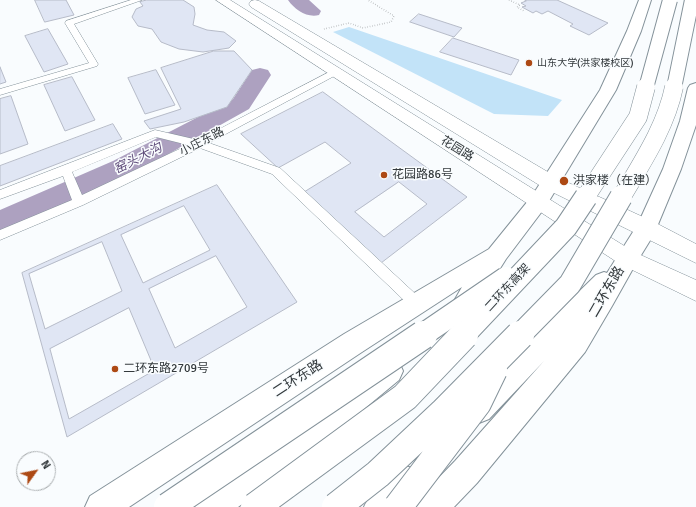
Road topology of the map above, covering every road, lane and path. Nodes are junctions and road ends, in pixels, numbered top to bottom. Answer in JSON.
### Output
{"nodes":[{"id":1,"x":138,"y":0,"type":"edge"},
{"id":2,"x":222,"y":0,"type":"edge"},
{"id":3,"x":248,"y":0,"type":"edge"},
{"id":4,"x":368,"y":0,"type":"edge"},
{"id":5,"x":509,"y":0,"type":"edge"},
{"id":6,"x":645,"y":0,"type":"edge"},
{"id":7,"x":670,"y":0,"type":"edge"},
{"id":8,"x":692,"y":0,"type":"edge"},
{"id":9,"x":524,"y":11,"type":"dead end"},
{"id":10,"x":323,"y":29,"type":"dead end"},
{"id":11,"x":335,"y":72,"type":"junction"},
{"id":12,"x":696,"y":88,"type":"edge"},
{"id":13,"x":0,"y":92,"type":"edge"},
{"id":14,"x":430,"y":110,"type":"junction"},
{"id":15,"x":413,"y":122,"type":"junction"},
{"id":16,"x":692,"y":122,"type":"edge"},
{"id":17,"x":199,"y":144,"type":"junction"},
{"id":18,"x":68,"y":175,"type":"junction"},
{"id":19,"x":545,"y":192,"type":"junction"},
{"id":20,"x":0,"y":195,"type":"edge"},
{"id":21,"x":78,"y":200,"type":"junction"},
{"id":22,"x":647,"y":228,"type":"junction"},
{"id":23,"x":0,"y":235,"type":"edge"},
{"id":24,"x":498,"y":253,"type":"junction"},
{"id":25,"x":540,"y":254,"type":"junction"},
{"id":26,"x":696,"y":254,"type":"edge"},
{"id":27,"x":627,"y":258,"type":"junction"},
{"id":28,"x":696,"y":291,"type":"edge"},
{"id":29,"x":416,"y":304,"type":"junction"},
{"id":30,"x":500,"y":355,"type":"junction"},
{"id":31,"x":101,"y":507,"type":"edge"},
{"id":32,"x":168,"y":507,"type":"edge"},
{"id":33,"x":211,"y":507,"type":"edge"},
{"id":34,"x":255,"y":507,"type":"edge"},
{"id":35,"x":336,"y":507,"type":"edge"},
{"id":36,"x":380,"y":507,"type":"edge"},
{"id":37,"x":398,"y":507,"type":"edge"},
{"id":38,"x":432,"y":507,"type":"edge"}],
"edges":[{"from":1,"to":13,"type":"street"},
{"from":2,"to":11,"type":"main road","name":"花园路"},
{"from":3,"to":14,"type":"main road","name":"花园路"},
{"from":4,"to":10,"type":"path"},
{"from":5,"to":9,"type":"path"},
{"from":6,"to":19,"type":"highway","name":"二环东路"},
{"from":7,"to":25,"type":"highway","name":"二环东高架","bridge":true},
{"from":8,"to":30,"type":"highway","bridge":true},
{"from":11,"to":15,"type":"main road","name":"花园路"},
{"from":11,"to":17,"type":"street","name":"小庄东路"},
{"from":12,"to":16,"type":"highway","name":"二环东路"},
{"from":14,"to":15,"type":"main road"},
{"from":14,"to":19,"type":"main road","name":"花园路"},
{"from":15,"to":19,"type":"main road","name":"花园路"},
{"from":16,"to":22,"type":"highway","name":"二环东路"},
{"from":17,"to":18,"type":"street"},
{"from":17,"to":21,"type":"street","name":"小庄东路"},
{"from":17,"to":29,"type":"street"},
{"from":18,"to":20,"type":"street"},
{"from":18,"to":21,"type":"street"},
{"from":19,"to":22,"type":"main road","name":"花园路"},
{"from":19,"to":24,"type":"highway","name":"二环东路"},
{"from":19,"to":27,"type":"main road","name":"花园路"},
{"from":21,"to":23,"type":"street","name":"小庄东路"},
{"from":22,"to":26,"type":"main road","name":"花园路"},
{"from":22,"to":27,"type":"highway","name":"二环东路"},
{"from":24,"to":29,"type":"highway","name":"二环东路"},
{"from":24,"to":33,"type":"highway","name":"二环东路"},
{"from":25,"to":32,"type":"highway","bridge":true},
{"from":25,"to":34,"type":"highway","name":"二环东高架","bridge":true},
{"from":27,"to":28,"type":"main road","name":"花园路"},
{"from":27,"to":36,"type":"highway","name":"二环东路"},
{"from":27,"to":38,"type":"highway","name":"二环东路"},
{"from":29,"to":31,"type":"highway","name":"二环东路"},
{"from":30,"to":35,"type":"highway","bridge":true},
{"from":30,"to":37,"type":"highway","bridge":true}]}
